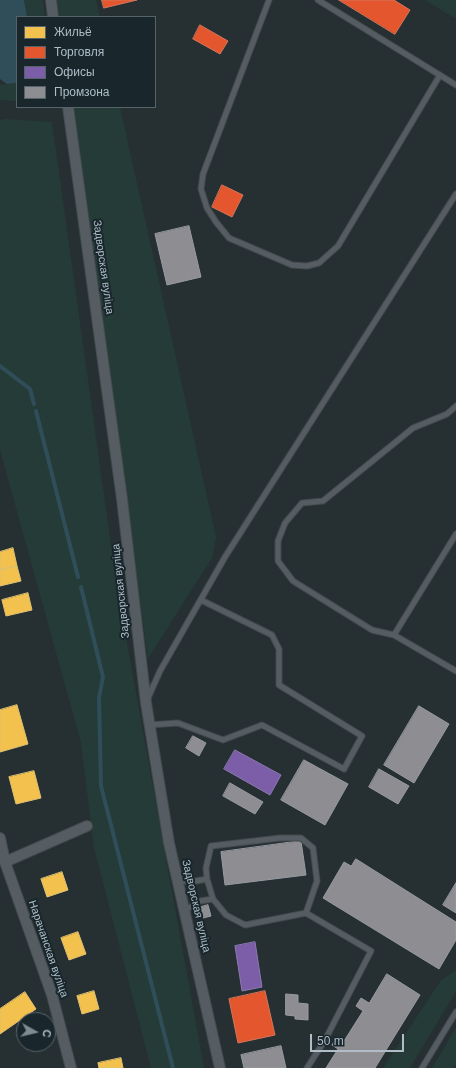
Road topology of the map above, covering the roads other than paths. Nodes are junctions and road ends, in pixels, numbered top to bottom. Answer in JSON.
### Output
{"nodes":[{"id":1,"x":51,"y":0,"type":"edge"},
{"id":2,"x":269,"y":0,"type":"edge"},
{"id":3,"x":318,"y":0,"type":"edge"},
{"id":4,"x":53,"y":16,"type":"edge"},
{"id":5,"x":440,"y":75,"type":"junction"},
{"id":6,"x":456,"y":85,"type":"edge"},
{"id":7,"x":68,"y":108,"type":"edge"},
{"id":8,"x":456,"y":194,"type":"edge"},
{"id":9,"x":456,"y":406,"type":"edge"},
{"id":10,"x":456,"y":534,"type":"edge"},
{"id":11,"x":201,"y":600,"type":"junction"},
{"id":12,"x":394,"y":635,"type":"junction"},
{"id":13,"x":456,"y":671,"type":"edge"},
{"id":14,"x":146,"y":703,"type":"junction"},
{"id":15,"x":149,"y":725,"type":"junction"},
{"id":16,"x":87,"y":826,"type":"dead end"},
{"id":17,"x":0,"y":838,"type":"edge"},
{"id":18,"x":5,"y":862,"type":"junction"},
{"id":19,"x":207,"y":879,"type":"junction"},
{"id":20,"x":178,"y":881,"type":"junction"},
{"id":21,"x":213,"y":899,"type":"junction"},
{"id":22,"x":184,"y":911,"type":"junction"},
{"id":23,"x":306,"y":913,"type":"junction"},
{"id":24,"x":456,"y":1012,"type":"edge"},
{"id":25,"x":71,"y":1068,"type":"edge"},
{"id":26,"x":220,"y":1068,"type":"edge"},
{"id":27,"x":307,"y":1068,"type":"edge"},
{"id":28,"x":422,"y":1068,"type":"edge"}],
"edges":[{"from":1,"to":4,"type":"street"},
{"from":2,"to":5,"type":"lane"},
{"from":3,"to":5,"type":"lane"},
{"from":5,"to":6,"type":"lane"},
{"from":7,"to":14,"type":"street","name":"Задворская вуліца"},
{"from":8,"to":11,"type":"lane"},
{"from":9,"to":12,"type":"lane"},
{"from":10,"to":12,"type":"lane"},
{"from":11,"to":14,"type":"lane"},
{"from":11,"to":15,"type":"lane"},
{"from":12,"to":13,"type":"lane"},
{"from":14,"to":15,"type":"street","name":"Задворская вуліца"},
{"from":15,"to":20,"type":"street","name":"Задворская вуліца"},
{"from":16,"to":18,"type":"street"},
{"from":17,"to":18,"type":"street","name":"Нарачанская вуліца"},
{"from":18,"to":25,"type":"street","name":"Нарачанская вуліца"},
{"from":19,"to":20,"type":"lane"},
{"from":19,"to":21,"type":"lane"},
{"from":19,"to":23,"type":"lane"},
{"from":20,"to":22,"type":"street","name":"Задворская вуліца"},
{"from":21,"to":22,"type":"lane"},
{"from":21,"to":23,"type":"lane"},
{"from":22,"to":26,"type":"street","name":"Задворская вуліца"},
{"from":23,"to":27,"type":"lane"},
{"from":24,"to":28,"type":"lane"}]}
